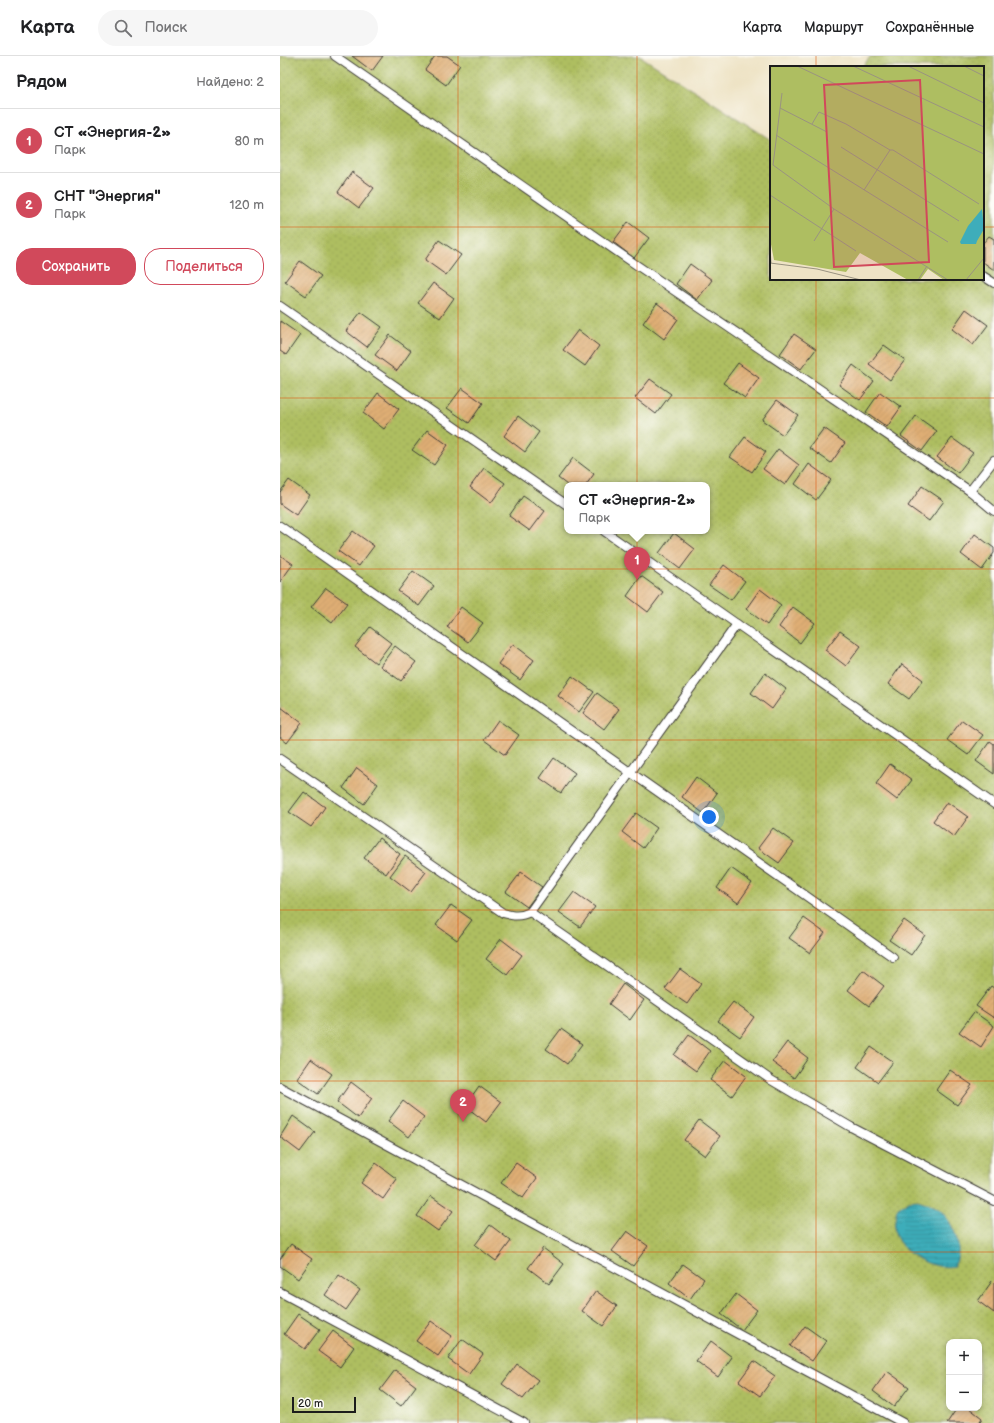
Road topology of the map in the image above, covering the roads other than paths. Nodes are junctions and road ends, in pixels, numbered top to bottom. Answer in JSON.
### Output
{"nodes":[{"id":1,"x":334,"y":56,"type":"edge"},
{"id":2,"x":984,"y":277,"type":"edge"},
{"id":3,"x":994,"y":283,"type":"edge"},
{"id":4,"x":280,"y":306,"type":"edge"},
{"id":5,"x":994,"y":460,"type":"edge"},
{"id":6,"x":970,"y":491,"type":"junction"},
{"id":7,"x":564,"y":503,"type":"edge"},
{"id":8,"x":994,"y":511,"type":"edge"},
{"id":9,"x":280,"y":526,"type":"edge"},
{"id":10,"x":608,"y":534,"type":"edge"},
{"id":11,"x":737,"y":624,"type":"junction"},
{"id":12,"x":280,"y":759,"type":"edge"},
{"id":13,"x":631,"y":773,"type":"junction"},
{"id":14,"x":994,"y":804,"type":"edge"},
{"id":15,"x":530,"y":912,"type":"junction"},
{"id":16,"x":893,"y":957,"type":"dead end"},
{"id":17,"x":280,"y":1087,"type":"edge"},
{"id":18,"x":994,"y":1201,"type":"edge"},
{"id":19,"x":280,"y":1292,"type":"edge"},
{"id":20,"x":524,"y":1423,"type":"edge"},
{"id":21,"x":903,"y":1423,"type":"edge"}],
"edges":[{"from":1,"to":6,"type":"lane"},
{"from":2,"to":3,"type":"lane"},
{"from":4,"to":7,"type":"lane"},
{"from":5,"to":6,"type":"lane"},
{"from":6,"to":8,"type":"lane"},
{"from":9,"to":13,"type":"lane"},
{"from":10,"to":11,"type":"lane"},
{"from":11,"to":13,"type":"lane"},
{"from":11,"to":14,"type":"lane"},
{"from":12,"to":15,"type":"lane"},
{"from":13,"to":15,"type":"lane"},
{"from":13,"to":16,"type":"lane"},
{"from":15,"to":18,"type":"lane"},
{"from":17,"to":21,"type":"lane"},
{"from":19,"to":20,"type":"lane"}]}
